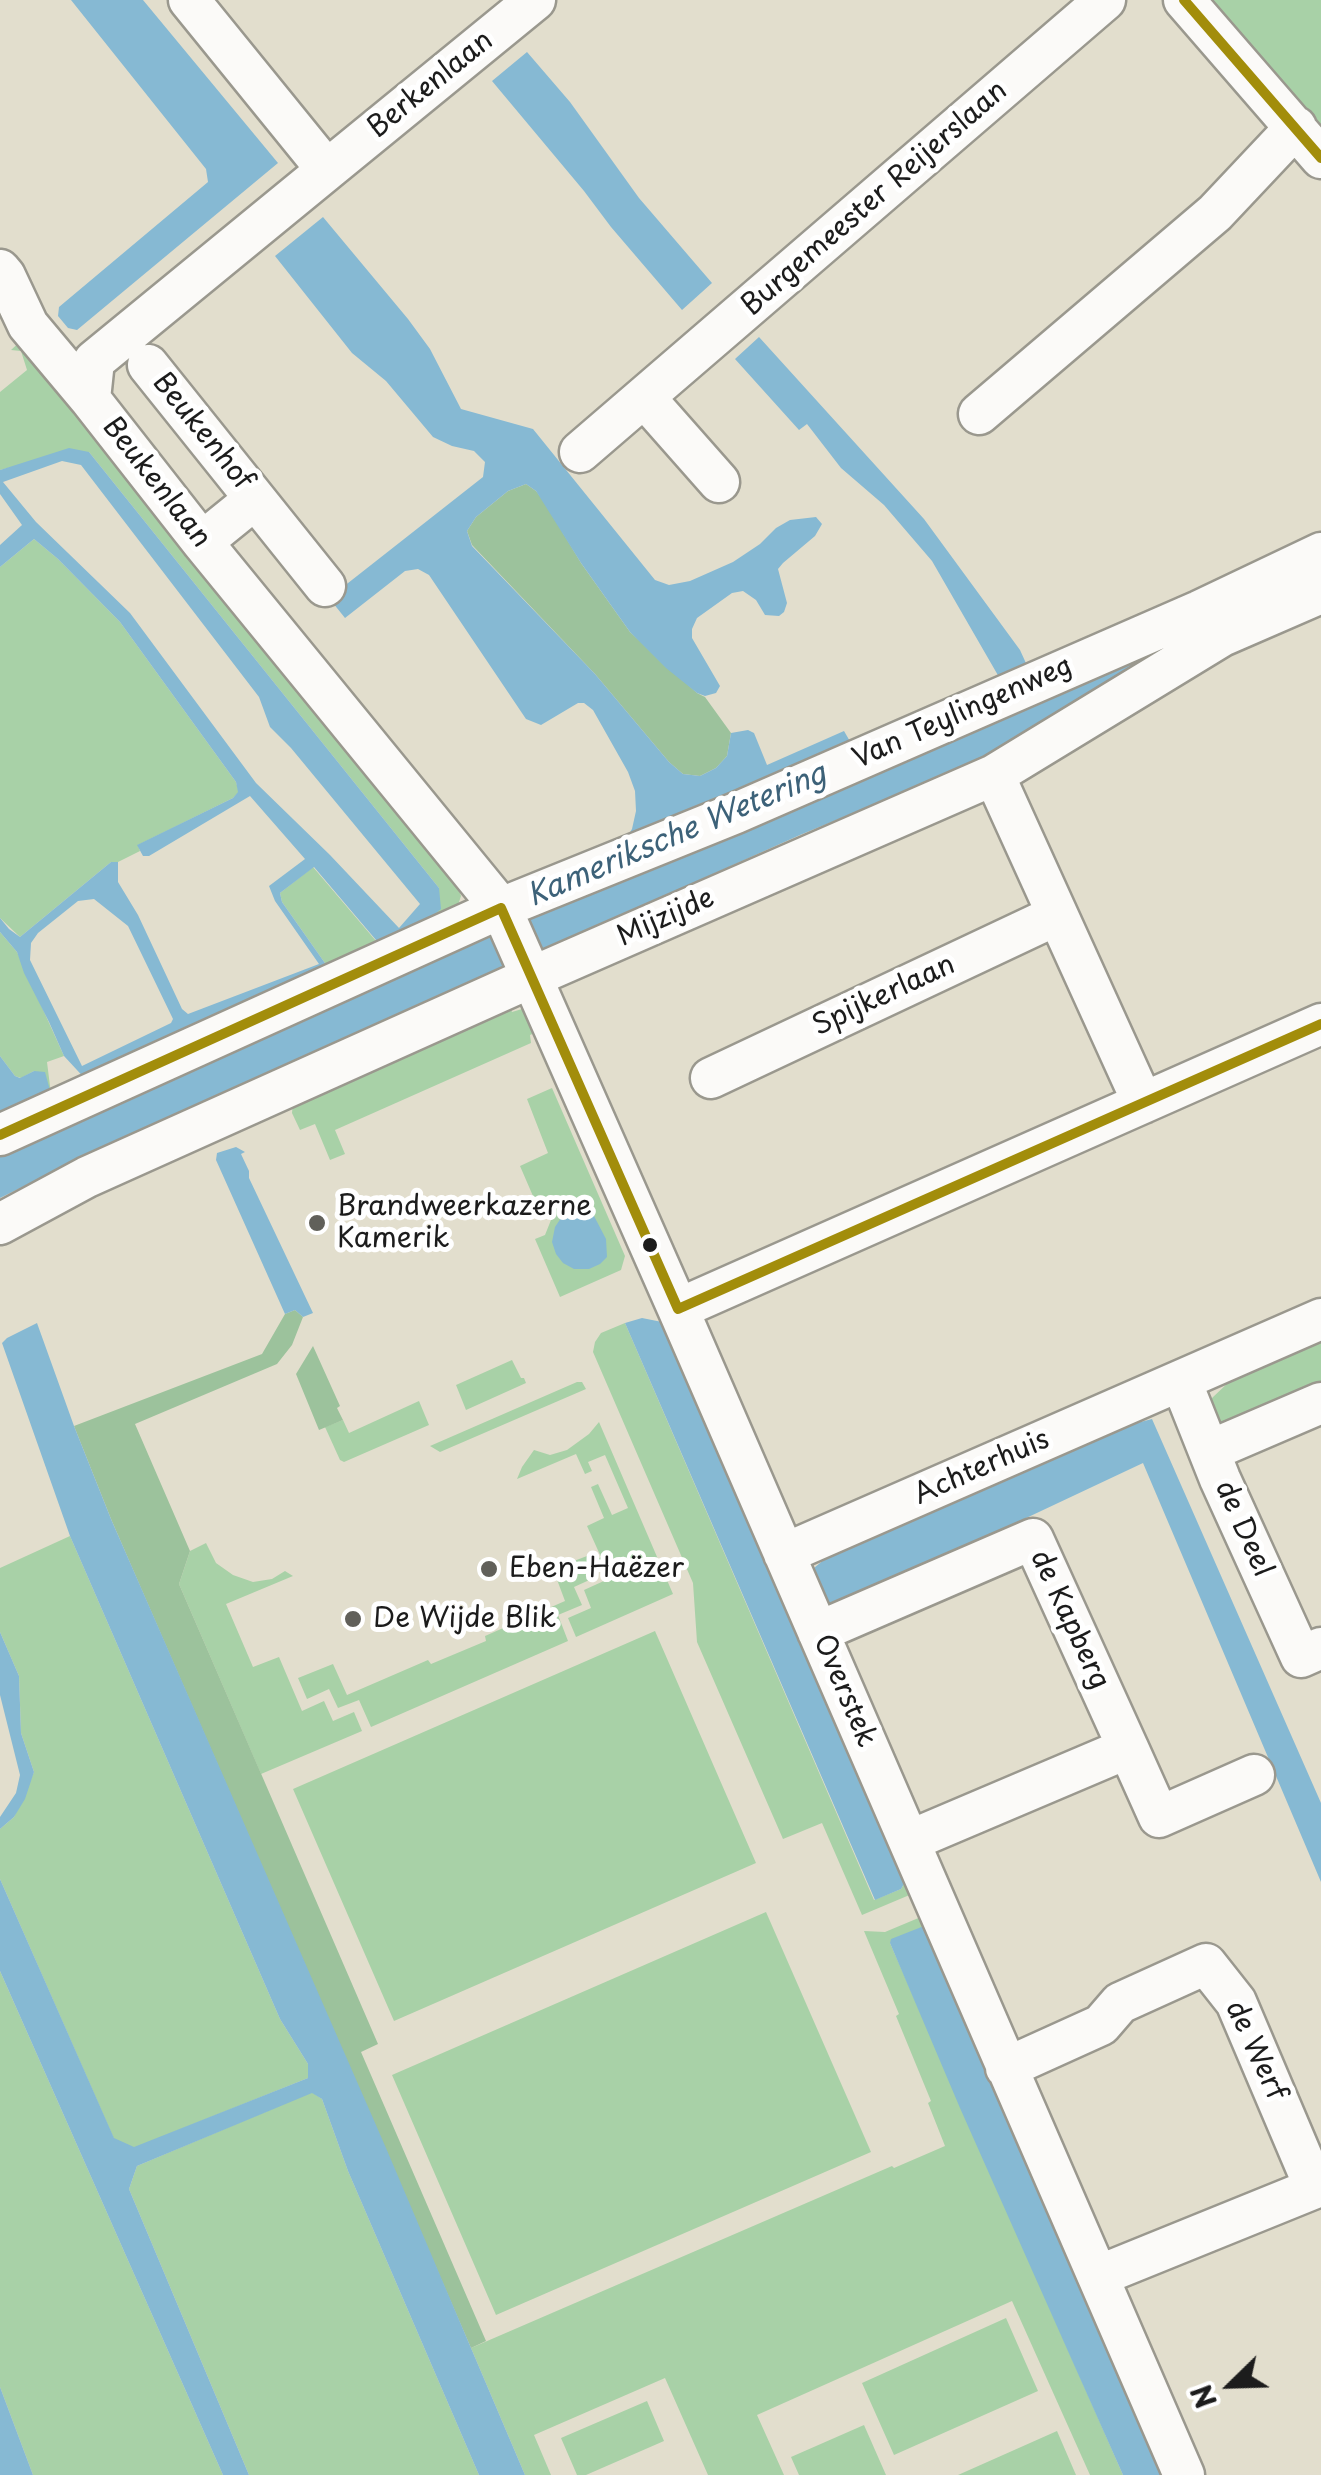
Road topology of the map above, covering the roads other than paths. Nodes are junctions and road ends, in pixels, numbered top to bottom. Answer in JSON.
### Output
{"nodes":[{"id":1,"x":189,"y":0,"type":"edge"},
{"id":2,"x":535,"y":0,"type":"edge"},
{"id":3,"x":1105,"y":0,"type":"edge"},
{"id":4,"x":1184,"y":0,"type":"edge"},
{"id":5,"x":1308,"y":142,"type":"edge"},
{"id":6,"x":327,"y":170,"type":"junction"},
{"id":7,"x":0,"y":270,"type":"edge"},
{"id":8,"x":148,"y":365,"type":"dead end"},
{"id":9,"x":644,"y":397,"type":"junction"},
{"id":10,"x":90,"y":399,"type":"junction"},
{"id":11,"x":979,"y":414,"type":"dead end"},
{"id":12,"x":580,"y":452,"type":"dead end"},
{"id":13,"x":719,"y":482,"type":"dead end"},
{"id":14,"x":255,"y":500,"type":"junction"},
{"id":15,"x":202,"y":542,"type":"junction"},
{"id":16,"x":1321,"y":553,"type":"edge"},
{"id":17,"x":324,"y":586,"type":"dead end"},
{"id":18,"x":1321,"y":593,"type":"edge"},
{"id":19,"x":994,"y":776,"type":"junction"},
{"id":20,"x":503,"y":913,"type":"junction"},
{"id":21,"x":1057,"y":915,"type":"junction"},
{"id":22,"x":530,"y":973,"type":"junction"},
{"id":23,"x":1321,"y":1024,"type":"edge"},
{"id":24,"x":711,"y":1078,"type":"dead end"},
{"id":25,"x":1144,"y":1102,"type":"junction"},
{"id":26,"x":12,"y":1130,"type":"edge"},
{"id":27,"x":0,"y":1224,"type":"edge"},
{"id":28,"x":678,"y":1309,"type":"junction"},
{"id":29,"x":1321,"y":1319,"type":"edge"},
{"id":30,"x":1180,"y":1381,"type":"junction"},
{"id":31,"x":1321,"y":1403,"type":"edge"},
{"id":32,"x":1209,"y":1451,"type":"junction"},
{"id":33,"x":784,"y":1554,"type":"junction"},
{"id":34,"x":818,"y":1632,"type":"junction"},
{"id":35,"x":1321,"y":1648,"type":"edge"},
{"id":36,"x":1128,"y":1748,"type":"junction"},
{"id":37,"x":1254,"y":1775,"type":"dead end"},
{"id":38,"x":909,"y":1841,"type":"junction"},
{"id":39,"x":1006,"y":2068,"type":"junction"},
{"id":40,"x":1318,"y":2194,"type":"edge"},
{"id":41,"x":1098,"y":2276,"type":"junction"},
{"id":42,"x":1184,"y":2475,"type":"edge"}],
"edges":[{"from":1,"to":6,"type":"street"},
{"from":2,"to":6,"type":"street","name":"Berkenlaan"},
{"from":3,"to":9,"type":"street","name":"Burgemeester Reijerslaan"},
{"from":4,"to":5,"type":"street"},
{"from":5,"to":11,"type":"street"},
{"from":6,"to":10,"type":"street","name":"Beukenlaan"},
{"from":7,"to":10,"type":"street"},
{"from":8,"to":14,"type":"street","name":"Beukenhof"},
{"from":9,"to":12,"type":"street","name":"Burgemeester Reijerslaan"},
{"from":9,"to":13,"type":"street"},
{"from":10,"to":15,"type":"street","name":"Beukenlaan"},
{"from":14,"to":15,"type":"street","name":"Beukenhof"},
{"from":14,"to":17,"type":"street","name":"Beukenhof"},
{"from":15,"to":20,"type":"street","name":"Beukenlaan"},
{"from":16,"to":20,"type":"street","name":"Van Teylingenweg"},
{"from":18,"to":19,"type":"street","name":"Mijzijde"},
{"from":19,"to":21,"type":"street"},
{"from":19,"to":22,"type":"street","name":"Mijzijde"},
{"from":20,"to":22,"type":"street","name":"Overstek"},
{"from":20,"to":26,"type":"street","name":"Van Teylingenweg"},
{"from":21,"to":24,"type":"street","name":"Spijkerlaan"},
{"from":21,"to":25,"type":"street"},
{"from":22,"to":27,"type":"street","name":"Mijzijde"},
{"from":22,"to":28,"type":"street","name":"Overstek"},
{"from":23,"to":25,"type":"street"},
{"from":25,"to":28,"type":"street"},
{"from":28,"to":33,"type":"street","name":"Overstek"},
{"from":29,"to":30,"type":"street","name":"Achterhuis"},
{"from":30,"to":32,"type":"street","name":"de Deel"},
{"from":30,"to":33,"type":"street","name":"Achterhuis"},
{"from":31,"to":32,"type":"street"},
{"from":32,"to":35,"type":"street","name":"de Deel"},
{"from":33,"to":34,"type":"street","name":"Overstek"},
{"from":34,"to":36,"type":"street","name":"de Kapberg"},
{"from":34,"to":38,"type":"street","name":"Overstek"},
{"from":36,"to":37,"type":"street","name":"de Kapberg"},
{"from":36,"to":38,"type":"street"},
{"from":38,"to":39,"type":"street","name":"Overstek"},
{"from":39,"to":40,"type":"street","name":"de Werf"},
{"from":39,"to":41,"type":"street","name":"Overstek"},
{"from":40,"to":41,"type":"street","name":"de Werf"},
{"from":41,"to":42,"type":"street","name":"Overstek"}]}
